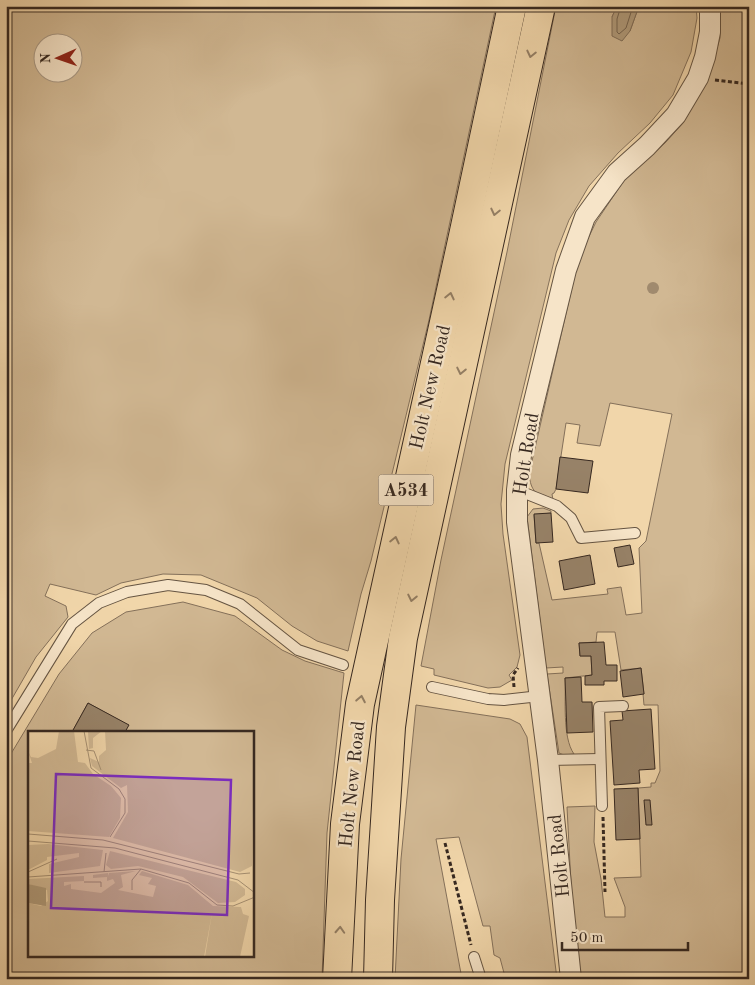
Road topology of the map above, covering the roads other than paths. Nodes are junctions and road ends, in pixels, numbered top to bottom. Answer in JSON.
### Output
{"nodes":[{"id":1,"x":512,"y":6,"type":"edge"},
{"id":2,"x":541,"y":6,"type":"edge"},
{"id":3,"x":710,"y":6,"type":"edge"},
{"id":4,"x":516,"y":490,"type":"junction"},
{"id":5,"x":635,"y":533,"type":"dead end"},
{"id":6,"x":343,"y":665,"type":"dead end"},
{"id":7,"x":432,"y":688,"type":"dead end"},
{"id":8,"x":540,"y":696,"type":"junction"},
{"id":9,"x":622,"y":706,"type":"dead end"},
{"id":10,"x":6,"y":731,"type":"edge"},
{"id":11,"x":600,"y":759,"type":"junction"},
{"id":12,"x":548,"y":760,"type":"junction"},
{"id":13,"x":602,"y":806,"type":"road end"},
{"id":14,"x":474,"y":958,"type":"road end"},
{"id":15,"x":337,"y":979,"type":"edge"},
{"id":16,"x":378,"y":979,"type":"edge"},
{"id":17,"x":480,"y":979,"type":"edge"},
{"id":18,"x":571,"y":979,"type":"edge"}],
"edges":[{"from":15,"to":1,"type":"highway","name":"Holt New Road","number":"A534","one_way":true},
{"from":2,"to":16,"type":"highway","name":"Holt New Road","number":"A534","one_way":true},
{"from":3,"to":4,"type":"street","name":"Holt Road"},
{"from":4,"to":5,"type":"lane"},
{"from":4,"to":8,"type":"street","name":"Holt Road"},
{"from":6,"to":10,"type":"lane"},
{"from":7,"to":8,"type":"lane"},
{"from":8,"to":12,"type":"street","name":"Holt Road"},
{"from":9,"to":11,"type":"lane"},
{"from":11,"to":12,"type":"lane"},
{"from":11,"to":13,"type":"lane"},
{"from":12,"to":18,"type":"street","name":"Holt Road"},
{"from":14,"to":17,"type":"lane"}]}
